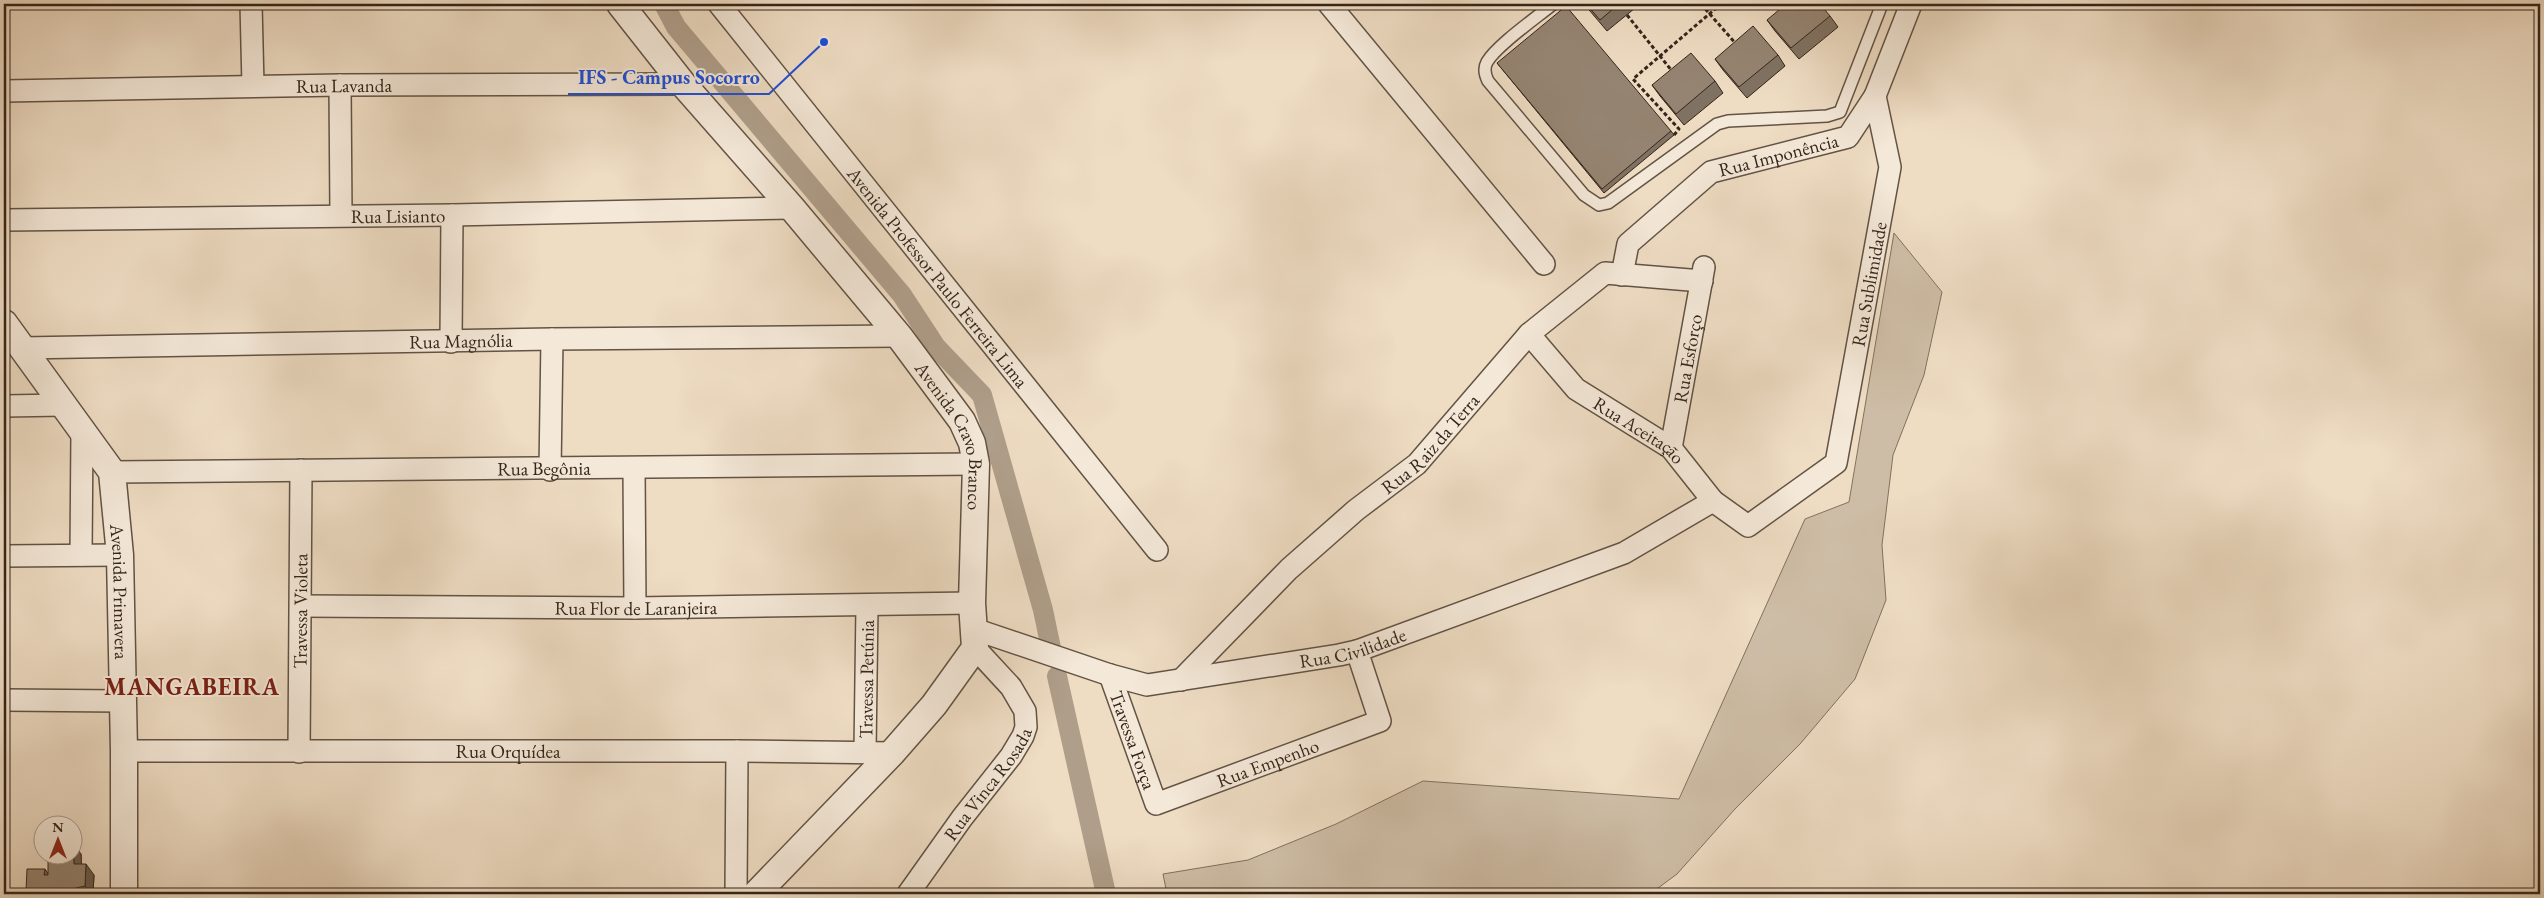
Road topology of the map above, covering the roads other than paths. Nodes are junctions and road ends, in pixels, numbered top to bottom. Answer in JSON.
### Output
{"nodes":[{"id":1,"x":251,"y":4,"type":"edge"},
{"id":2,"x":620,"y":4,"type":"edge"},
{"id":3,"x":719,"y":4,"type":"edge"},
{"id":4,"x":1329,"y":4,"type":"edge"},
{"id":5,"x":1553,"y":4,"type":"edge"},
{"id":6,"x":1882,"y":4,"type":"edge"},
{"id":7,"x":1911,"y":4,"type":"edge"},
{"id":8,"x":683,"y":84,"type":"junction"},
{"id":9,"x":340,"y":85,"type":"junction"},
{"id":10,"x":253,"y":86,"type":"junction"},
{"id":11,"x":4,"y":91,"type":"edge"},
{"id":12,"x":1875,"y":96,"type":"junction"},
{"id":13,"x":792,"y":208,"type":"junction"},
{"id":14,"x":341,"y":215,"type":"junction"},
{"id":15,"x":452,"y":215,"type":"junction"},
{"id":16,"x":4,"y":220,"type":"edge"},
{"id":17,"x":1544,"y":264,"type":"dead end"},
{"id":18,"x":1703,"y":274,"type":"joint"},
{"id":19,"x":1622,"y":275,"type":"junction"},
{"id":20,"x":4,"y":323,"type":"edge"},
{"id":21,"x":1529,"y":334,"type":"junction"},
{"id":22,"x":899,"y":336,"type":"junction"},
{"id":23,"x":552,"y":339,"type":"junction"},
{"id":24,"x":451,"y":342,"type":"junction"},
{"id":25,"x":22,"y":348,"type":"junction"},
{"id":26,"x":63,"y":405,"type":"junction"},
{"id":27,"x":4,"y":406,"type":"edge"},
{"id":28,"x":82,"y":431,"type":"junction"},
{"id":29,"x":1672,"y":448,"type":"junction"},
{"id":30,"x":976,"y":464,"type":"junction"},
{"id":31,"x":634,"y":468,"type":"junction"},
{"id":32,"x":301,"y":470,"type":"junction"},
{"id":33,"x":550,"y":470,"type":"junction"},
{"id":34,"x":112,"y":472,"type":"junction"},
{"id":35,"x":1713,"y":500,"type":"junction"},
{"id":36,"x":1748,"y":526,"type":"joint"},
{"id":37,"x":1157,"y":550,"type":"dead end"},
{"id":38,"x":81,"y":555,"type":"junction"},
{"id":39,"x":120,"y":555,"type":"junction"},
{"id":40,"x":4,"y":556,"type":"edge"},
{"id":41,"x":972,"y":603,"type":"junction"},
{"id":42,"x":301,"y":606,"type":"junction"},
{"id":43,"x":867,"y":606,"type":"junction"},
{"id":44,"x":636,"y":608,"type":"junction"},
{"id":45,"x":975,"y":638,"type":"junction"},
{"id":46,"x":1357,"y":651,"type":"junction"},
{"id":47,"x":1110,"y":675,"type":"junction"},
{"id":48,"x":1181,"y":680,"type":"junction"},
{"id":49,"x":4,"y":700,"type":"edge"},
{"id":50,"x":122,"y":701,"type":"junction"},
{"id":51,"x":737,"y":750,"type":"junction"},
{"id":52,"x":124,"y":751,"type":"junction"},
{"id":53,"x":866,"y":751,"type":"junction"},
{"id":54,"x":299,"y":752,"type":"junction"},
{"id":55,"x":892,"y":753,"type":"junction"},
{"id":56,"x":1156,"y":804,"type":"joint"},
{"id":57,"x":124,"y":894,"type":"edge"},
{"id":58,"x":736,"y":894,"type":"edge"},
{"id":59,"x":756,"y":894,"type":"edge"},
{"id":60,"x":908,"y":894,"type":"edge"}],
"edges":[{"from":1,"to":10,"type":"street"},
{"from":2,"to":8,"type":"street","name":"Avenida Cravo Branco"},
{"from":3,"to":37,"type":"street","name":"Avenida Professor Paulo Ferreira Lima"},
{"from":4,"to":17,"type":"street"},
{"from":5,"to":6,"type":"lane"},
{"from":7,"to":12,"type":"street"},
{"from":8,"to":9,"type":"street","name":"Rua Lavanda"},
{"from":8,"to":13,"type":"street","name":"Avenida Cravo Branco"},
{"from":9,"to":10,"type":"street","name":"Rua Lavanda"},
{"from":9,"to":14,"type":"street"},
{"from":10,"to":11,"type":"street","name":"Rua Lavanda"},
{"from":12,"to":19,"type":"street","name":"Rua Imponência"},
{"from":12,"to":36,"type":"street","name":"Rua Sublimidade"},
{"from":13,"to":15,"type":"street","name":"Rua Lisianto"},
{"from":13,"to":22,"type":"street","name":"Avenida Cravo Branco"},
{"from":14,"to":15,"type":"street","name":"Rua Lisianto"},
{"from":14,"to":16,"type":"street","name":"Rua Lisianto"},
{"from":15,"to":24,"type":"street"},
{"from":18,"to":19,"type":"street","name":"Rua Raiz da Terra"},
{"from":18,"to":29,"type":"street","name":"Rua Esforço"},
{"from":19,"to":21,"type":"street","name":"Rua Raiz da Terra"},
{"from":20,"to":25,"type":"street"},
{"from":21,"to":29,"type":"street","name":"Rua Aceitação"},
{"from":21,"to":48,"type":"street","name":"Rua Raiz da Terra"},
{"from":22,"to":23,"type":"street","name":"Rua Magnólia"},
{"from":22,"to":30,"type":"street","name":"Avenida Cravo Branco"},
{"from":23,"to":24,"type":"street","name":"Rua Magnólia"},
{"from":23,"to":33,"type":"street"},
{"from":24,"to":25,"type":"street","name":"Rua Magnólia"},
{"from":25,"to":26,"type":"street"},
{"from":26,"to":27,"type":"street"},
{"from":26,"to":28,"type":"street"},
{"from":28,"to":34,"type":"street"},
{"from":28,"to":38,"type":"street"},
{"from":29,"to":35,"type":"street","name":"Rua Aceitação"},
{"from":30,"to":31,"type":"street","name":"Rua Begônia"},
{"from":30,"to":41,"type":"street","name":"Avenida Cravo Branco"},
{"from":31,"to":33,"type":"street","name":"Rua Begônia"},
{"from":31,"to":44,"type":"street"},
{"from":32,"to":33,"type":"street","name":"Rua Begônia"},
{"from":32,"to":34,"type":"street","name":"Rua Begônia"},
{"from":32,"to":42,"type":"street","name":"Travessa Violeta"},
{"from":34,"to":39,"type":"street","name":"Avenida Primavera"},
{"from":35,"to":36,"type":"street","name":"Rua Aceitação"},
{"from":35,"to":46,"type":"street","name":"Rua Civilidade"},
{"from":38,"to":39,"type":"street"},
{"from":38,"to":40,"type":"street"},
{"from":39,"to":50,"type":"street","name":"Avenida Primavera"},
{"from":41,"to":43,"type":"street","name":"Rua Flor de Laranjeira"},
{"from":41,"to":45,"type":"street","name":"Avenida Cravo Branco"},
{"from":42,"to":44,"type":"street","name":"Rua Flor de Laranjeira"},
{"from":42,"to":54,"type":"street","name":"Travessa Violeta"},
{"from":43,"to":44,"type":"street","name":"Rua Flor de Laranjeira"},
{"from":43,"to":53,"type":"street","name":"Travessa Petúnia"},
{"from":45,"to":47,"type":"street","name":"Rua Civilidade"},
{"from":45,"to":55,"type":"street"},
{"from":45,"to":60,"type":"street","name":"Rua Vinca Rosada"},
{"from":46,"to":48,"type":"street","name":"Rua Civilidade"},
{"from":46,"to":56,"type":"street","name":"Rua Empenho"},
{"from":47,"to":48,"type":"street","name":"Rua Civilidade"},
{"from":47,"to":56,"type":"street","name":"Travessa Força"},
{"from":49,"to":50,"type":"street"},
{"from":50,"to":52,"type":"street","name":"Avenida Primavera"},
{"from":51,"to":53,"type":"street","name":"Rua Orquídea"},
{"from":51,"to":54,"type":"street","name":"Rua Orquídea"},
{"from":51,"to":58,"type":"street"},
{"from":52,"to":54,"type":"street","name":"Rua Orquídea"},
{"from":52,"to":57,"type":"street","name":"Avenida Primavera"},
{"from":53,"to":55,"type":"street","name":"Rua Orquídea"},
{"from":55,"to":59,"type":"street"}]}
